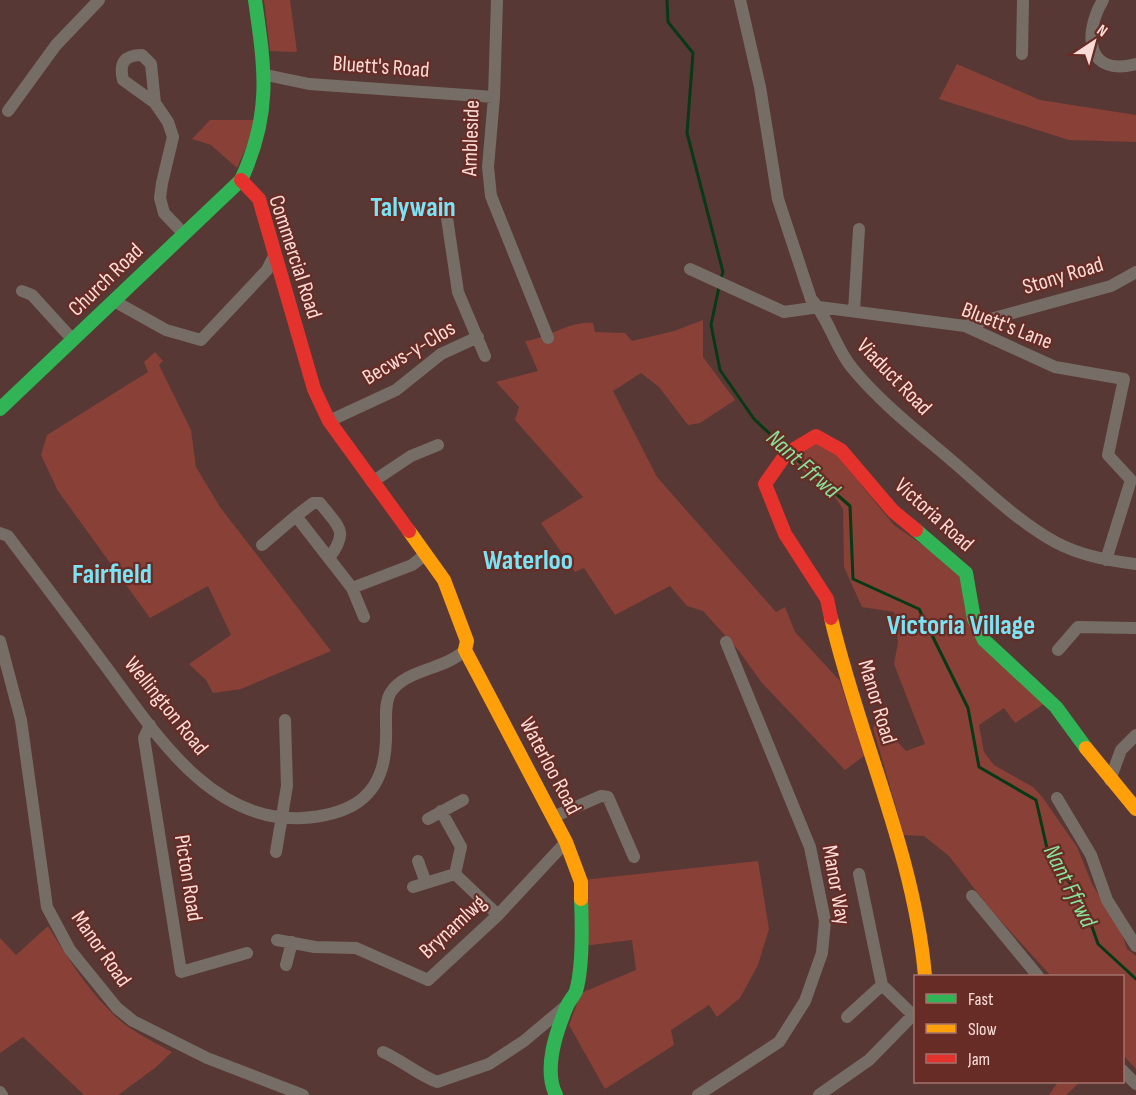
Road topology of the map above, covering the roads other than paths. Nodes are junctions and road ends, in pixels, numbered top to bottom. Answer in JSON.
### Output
{"nodes":[{"id":1,"x":99,"y":0,"type":"edge"},
{"id":2,"x":255,"y":0,"type":"edge"},
{"id":3,"x":496,"y":0,"type":"edge"},
{"id":4,"x":741,"y":0,"type":"edge"},
{"id":5,"x":1023,"y":0,"type":"edge"},
{"id":6,"x":1103,"y":0,"type":"edge"},
{"id":7,"x":1022,"y":54,"type":"dead end"},
{"id":8,"x":1136,"y":64,"type":"edge"},
{"id":9,"x":266,"y":75,"type":"junction"},
{"id":10,"x":494,"y":97,"type":"junction"},
{"id":11,"x":155,"y":103,"type":"dead end"},
{"id":12,"x":8,"y":111,"type":"dead end"},
{"id":13,"x":241,"y":180,"type":"junction"},
{"id":14,"x":447,"y":218,"type":"dead end"},
{"id":15,"x":860,"y":229,"type":"dead end"},
{"id":16,"x":184,"y":234,"type":"junction"},
{"id":17,"x":273,"y":256,"type":"junction"},
{"id":18,"x":690,"y":269,"type":"dead end"},
{"id":19,"x":1136,"y":272,"type":"edge"},
{"id":20,"x":22,"y":291,"type":"dead end"},
{"id":21,"x":114,"y":301,"type":"junction"},
{"id":22,"x":819,"y":307,"type":"junction"},
{"id":23,"x":854,"y":311,"type":"junction"},
{"id":24,"x":966,"y":327,"type":"junction"},
{"id":25,"x":478,"y":337,"type":"junction"},
{"id":26,"x":548,"y":338,"type":"dead end"},
{"id":27,"x":73,"y":340,"type":"junction"},
{"id":28,"x":485,"y":356,"type":"dead end"},
{"id":29,"x":0,"y":409,"type":"edge"},
{"id":30,"x":329,"y":421,"type":"junction"},
{"id":31,"x":438,"y":445,"type":"dead end"},
{"id":32,"x":783,"y":456,"type":"joint"},
{"id":33,"x":1133,"y":478,"type":"edge"},
{"id":34,"x":372,"y":482,"type":"junction"},
{"id":35,"x":296,"y":516,"type":"junction"},
{"id":36,"x":0,"y":533,"type":"edge"},
{"id":37,"x":262,"y":545,"type":"dead end"},
{"id":38,"x":426,"y":555,"type":"junction"},
{"id":39,"x":329,"y":558,"type":"junction"},
{"id":40,"x":1106,"y":560,"type":"junction"},
{"id":41,"x":1136,"y":564,"type":"edge"},
{"id":42,"x":352,"y":588,"type":"junction"},
{"id":43,"x":364,"y":617,"type":"dead end"},
{"id":44,"x":1136,"y":628,"type":"edge"},
{"id":45,"x":0,"y":642,"type":"edge"},
{"id":46,"x":726,"y":642,"type":"dead end"},
{"id":47,"x":465,"y":650,"type":"junction"},
{"id":48,"x":1058,"y":650,"type":"dead end"},
{"id":49,"x":285,"y":720,"type":"dead end"},
{"id":50,"x":150,"y":725,"type":"junction"},
{"id":51,"x":1136,"y":735,"type":"edge"},
{"id":52,"x":1110,"y":780,"type":"junction"},
{"id":53,"x":1057,"y":798,"type":"dead end"},
{"id":54,"x":462,"y":800,"type":"dead end"},
{"id":55,"x":1136,"y":809,"type":"edge"},
{"id":56,"x":441,"y":812,"type":"junction"},
{"id":57,"x":553,"y":817,"type":"junction"},
{"id":58,"x":282,"y":819,"type":"junction"},
{"id":59,"x":428,"y":819,"type":"dead end"},
{"id":60,"x":566,"y":842,"type":"junction"},
{"id":61,"x":276,"y":852,"type":"dead end"},
{"id":62,"x":634,"y":857,"type":"dead end"},
{"id":63,"x":418,"y":861,"type":"dead end"},
{"id":64,"x":455,"y":874,"type":"junction"},
{"id":65,"x":859,"y":874,"type":"dead end"},
{"id":66,"x":426,"y":883,"type":"junction"},
{"id":67,"x":413,"y":887,"type":"dead end"},
{"id":68,"x":972,"y":896,"type":"dead end"},
{"id":69,"x":498,"y":915,"type":"junction"},
{"id":70,"x":277,"y":940,"type":"dead end"},
{"id":71,"x":292,"y":942,"type":"junction"},
{"id":72,"x":1136,"y":946,"type":"edge"},
{"id":73,"x":247,"y":953,"type":"dead end"},
{"id":74,"x":286,"y":965,"type":"dead end"},
{"id":75,"x":925,"y":975,"type":"edge"},
{"id":76,"x":1037,"y":975,"type":"edge"},
{"id":77,"x":882,"y":985,"type":"junction"},
{"id":78,"x":567,"y":1005,"type":"junction"},
{"id":79,"x":914,"y":1013,"type":"edge"},
{"id":80,"x":914,"y":1015,"type":"edge"},
{"id":81,"x":847,"y":1017,"type":"dead end"},
{"id":82,"x":383,"y":1052,"type":"dead end"},
{"id":83,"x":1124,"y":1072,"type":"edge"},
{"id":84,"x":1136,"y":1084,"type":"edge"},
{"id":85,"x":303,"y":1095,"type":"edge"},
{"id":86,"x":556,"y":1095,"type":"edge"},
{"id":87,"x":698,"y":1095,"type":"edge"},
{"id":88,"x":819,"y":1095,"type":"edge"}],
"edges":[{"from":1,"to":12,"type":"street"},
{"from":2,"to":9,"type":"street","name":"Commercial Road"},
{"from":3,"to":10,"type":"street","name":"Ambleside"},
{"from":4,"to":22,"type":"street","name":"Viaduct Road"},
{"from":5,"to":7,"type":"street"},
{"from":6,"to":8,"type":"street"},
{"from":9,"to":10,"type":"street","name":"Bluett's Road"},
{"from":9,"to":13,"type":"street","name":"Commercial Road"},
{"from":10,"to":26,"type":"street","name":"Ambleside"},
{"from":11,"to":16,"type":"street"},
{"from":13,"to":16,"type":"street","name":"Church Road"},
{"from":13,"to":17,"type":"street","name":"Commercial Road"},
{"from":14,"to":25,"type":"street","name":"Becws-y-Clos"},
{"from":15,"to":23,"type":"street"},
{"from":16,"to":21,"type":"street","name":"Church Road"},
{"from":17,"to":21,"type":"street"},
{"from":17,"to":30,"type":"street","name":"Commercial Road"},
{"from":18,"to":22,"type":"street","name":"Bluett's Lane"},
{"from":19,"to":24,"type":"street","name":"Stony Road"},
{"from":20,"to":27,"type":"street"},
{"from":21,"to":27,"type":"street","name":"Church Road"},
{"from":22,"to":23,"type":"street","name":"Bluett's Lane"},
{"from":22,"to":40,"type":"street","name":"Viaduct Road"},
{"from":23,"to":24,"type":"street","name":"Bluett's Lane"},
{"from":24,"to":33,"type":"street","name":"Bluett's Lane"},
{"from":25,"to":28,"type":"street","name":"Becws-y-Clos"},
{"from":25,"to":30,"type":"street","name":"Becws-y-Clos"},
{"from":27,"to":29,"type":"street","name":"Church Road"},
{"from":30,"to":34,"type":"street","name":"Commercial Road"},
{"from":31,"to":34,"type":"street"},
{"from":32,"to":52,"type":"street","name":"Victoria Road"},
{"from":32,"to":75,"type":"street","name":"Manor Road"},
{"from":33,"to":40,"type":"street","name":"Bluett's Lane"},
{"from":34,"to":38,"type":"street","name":"Waterloo Road"},
{"from":35,"to":37,"type":"street"},
{"from":35,"to":39,"type":"street"},
{"from":35,"to":39,"type":"street"},
{"from":36,"to":50,"type":"street","name":"Wellington Road"},
{"from":38,"to":42,"type":"street"},
{"from":38,"to":47,"type":"street","name":"Waterloo Road"},
{"from":39,"to":42,"type":"street"},
{"from":40,"to":41,"type":"street","name":"Viaduct Road"},
{"from":42,"to":43,"type":"street"},
{"from":44,"to":48,"type":"street"},
{"from":45,"to":85,"type":"street","name":"Manor Road"},
{"from":46,"to":87,"type":"street","name":"Manor Way"},
{"from":47,"to":57,"type":"street","name":"Waterloo Road"},
{"from":47,"to":58,"type":"street","name":"Wellington Road"},
{"from":49,"to":58,"type":"street"},
{"from":50,"to":58,"type":"street","name":"Wellington Road"},
{"from":50,"to":73,"type":"street","name":"Picton Road"},
{"from":51,"to":52,"type":"street"},
{"from":52,"to":55,"type":"street","name":"Victoria Road"},
{"from":53,"to":72,"type":"street"},
{"from":54,"to":56,"type":"street"},
{"from":56,"to":59,"type":"street"},
{"from":56,"to":64,"type":"street"},
{"from":57,"to":60,"type":"street","name":"Waterloo Road"},
{"from":57,"to":62,"type":"street"},
{"from":58,"to":61,"type":"street"},
{"from":60,"to":69,"type":"street","name":"Brynamlwg"},
{"from":60,"to":78,"type":"street","name":"Waterloo Road"},
{"from":63,"to":66,"type":"street"},
{"from":64,"to":66,"type":"street"},
{"from":64,"to":69,"type":"street"},
{"from":65,"to":77,"type":"street"},
{"from":66,"to":67,"type":"street"},
{"from":68,"to":76,"type":"street"},
{"from":69,"to":71,"type":"street","name":"Brynamlwg"},
{"from":70,"to":71,"type":"street","name":"Brynamlwg"},
{"from":71,"to":74,"type":"street"},
{"from":77,"to":79,"type":"street"},
{"from":77,"to":81,"type":"street"},
{"from":78,"to":82,"type":"street"},
{"from":78,"to":86,"type":"street","name":"Waterloo Road"},
{"from":80,"to":88,"type":"street"},
{"from":83,"to":84,"type":"street"}]}
